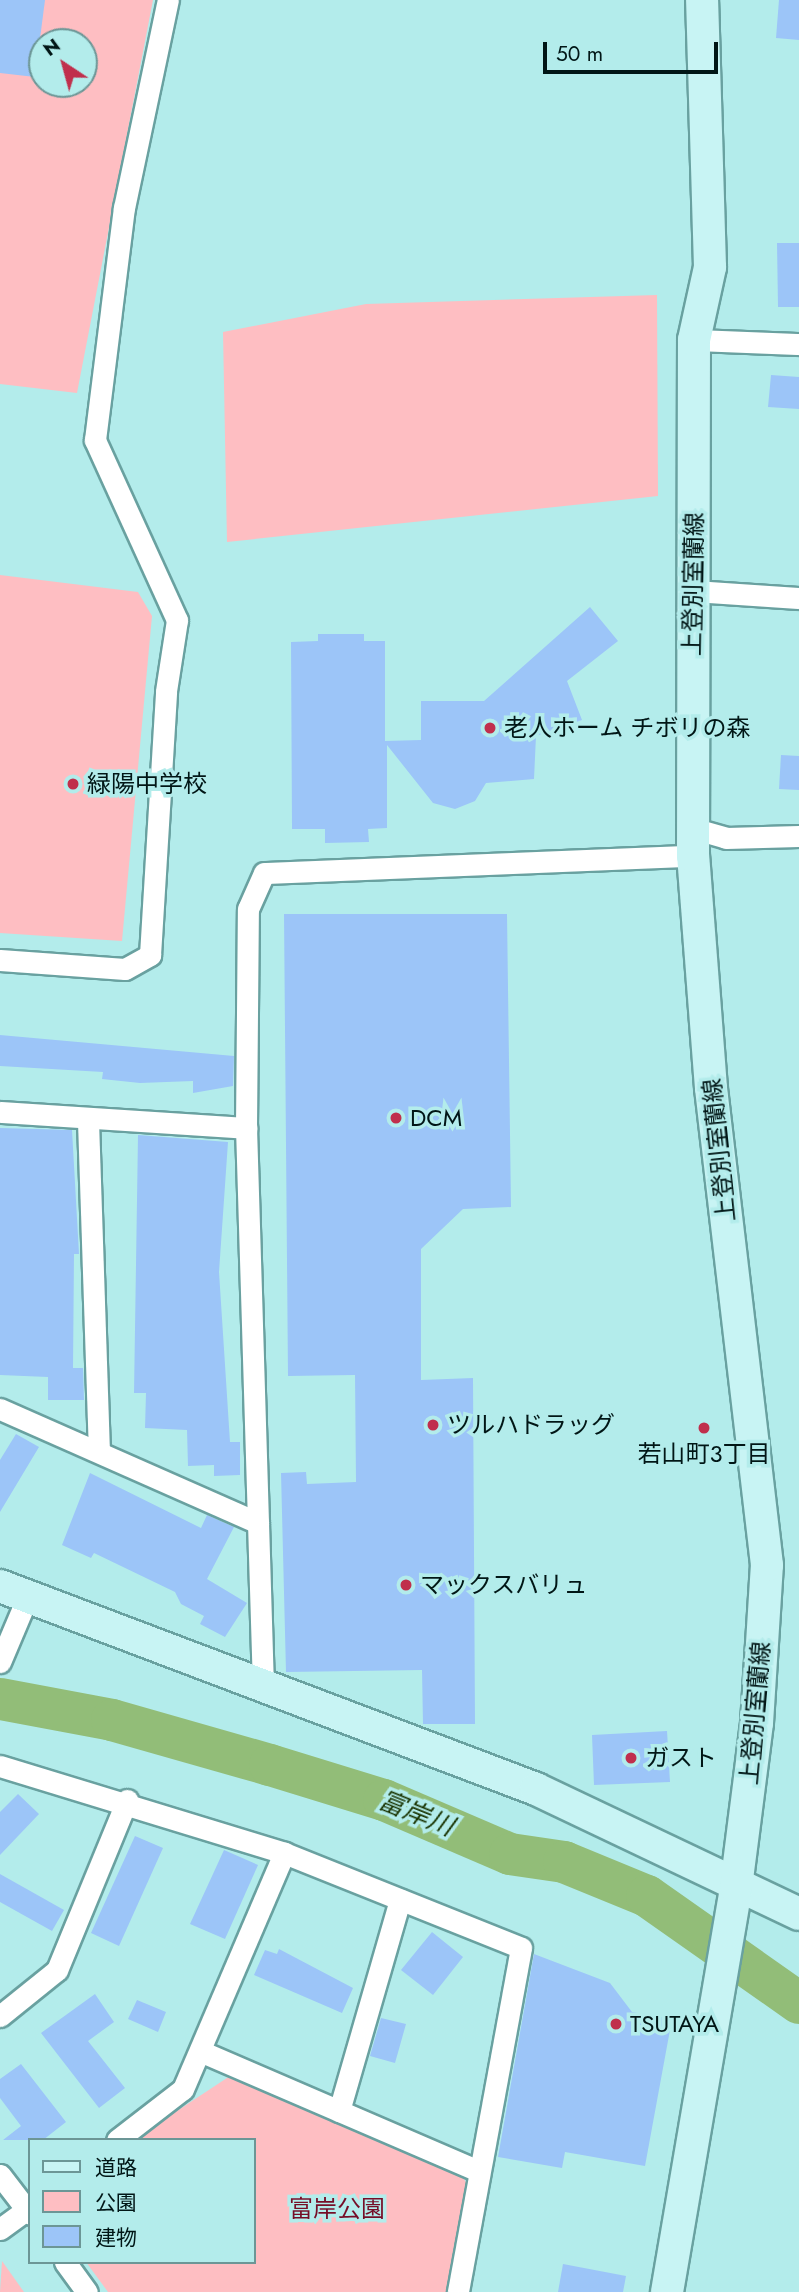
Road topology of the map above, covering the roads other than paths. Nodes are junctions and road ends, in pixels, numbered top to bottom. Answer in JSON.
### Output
{"nodes":[{"id":1,"x":168,"y":0,"type":"edge"},
{"id":2,"x":702,"y":0,"type":"edge"},
{"id":3,"x":694,"y":340,"type":"junction"},
{"id":4,"x":799,"y":344,"type":"edge"},
{"id":5,"x":693,"y":591,"type":"junction"},
{"id":6,"x":799,"y":598,"type":"edge"},
{"id":7,"x":799,"y":836,"type":"edge"},
{"id":8,"x":693,"y":842,"type":"junction"},
{"id":9,"x":0,"y":960,"type":"edge"},
{"id":10,"x":0,"y":1112,"type":"edge"},
{"id":11,"x":88,"y":1121,"type":"junction"},
{"id":12,"x":246,"y":1128,"type":"junction"},
{"id":13,"x":0,"y":1409,"type":"edge"},
{"id":14,"x":99,"y":1451,"type":"junction"},
{"id":15,"x":258,"y":1523,"type":"junction"},
{"id":16,"x":13,"y":1592,"type":"edge"},
{"id":17,"x":0,"y":1662,"type":"edge"},
{"id":18,"x":263,"y":1687,"type":"junction"},
{"id":19,"x":0,"y":1766,"type":"edge"},
{"id":20,"x":127,"y":1800,"type":"junction"},
{"id":21,"x":284,"y":1853,"type":"junction"},
{"id":22,"x":400,"y":1900,"type":"junction"},
{"id":23,"x":734,"y":1901,"type":"junction"},
{"id":24,"x":799,"y":1914,"type":"edge"},
{"id":25,"x":0,"y":2016,"type":"edge"},
{"id":26,"x":200,"y":2051,"type":"junction"},
{"id":27,"x":339,"y":2111,"type":"junction"},
{"id":28,"x":120,"y":2138,"type":"edge"},
{"id":29,"x":478,"y":2171,"type":"junction"},
{"id":30,"x":0,"y":2175,"type":"edge"},
{"id":31,"x":28,"y":2209,"type":"edge"},
{"id":32,"x":28,"y":2211,"type":"edge"},
{"id":33,"x":0,"y":2229,"type":"edge"},
{"id":34,"x":66,"y":2264,"type":"edge"},
{"id":35,"x":87,"y":2292,"type":"edge"},
{"id":36,"x":458,"y":2292,"type":"edge"},
{"id":37,"x":667,"y":2292,"type":"edge"}],
"edges":[{"from":1,"to":9,"type":"street"},
{"from":2,"to":3,"type":"main road","name":"上登別室蘭線"},
{"from":3,"to":4,"type":"street"},
{"from":3,"to":5,"type":"main road","name":"上登別室蘭線"},
{"from":5,"to":6,"type":"street"},
{"from":5,"to":8,"type":"main road","name":"上登別室蘭線"},
{"from":7,"to":8,"type":"street"},
{"from":8,"to":12,"type":"street"},
{"from":8,"to":23,"type":"main road","name":"上登別室蘭線"},
{"from":10,"to":11,"type":"street"},
{"from":11,"to":12,"type":"street"},
{"from":11,"to":14,"type":"street"},
{"from":12,"to":15,"type":"street"},
{"from":13,"to":14,"type":"street"},
{"from":14,"to":15,"type":"street"},
{"from":15,"to":18,"type":"street"},
{"from":16,"to":17,"type":"street"},
{"from":16,"to":18,"type":"main road"},
{"from":18,"to":23,"type":"main road"},
{"from":19,"to":20,"type":"street"},
{"from":20,"to":21,"type":"street"},
{"from":20,"to":25,"type":"street"},
{"from":21,"to":22,"type":"street"},
{"from":21,"to":26,"type":"street"},
{"from":22,"to":27,"type":"street"},
{"from":22,"to":29,"type":"street"},
{"from":23,"to":24,"type":"main road"},
{"from":23,"to":37,"type":"main road","name":"上登別室蘭線"},
{"from":26,"to":27,"type":"street"},
{"from":26,"to":28,"type":"street"},
{"from":27,"to":29,"type":"street"},
{"from":29,"to":36,"type":"street"},
{"from":30,"to":31,"type":"street"},
{"from":32,"to":33,"type":"street"},
{"from":34,"to":35,"type":"street"}]}
